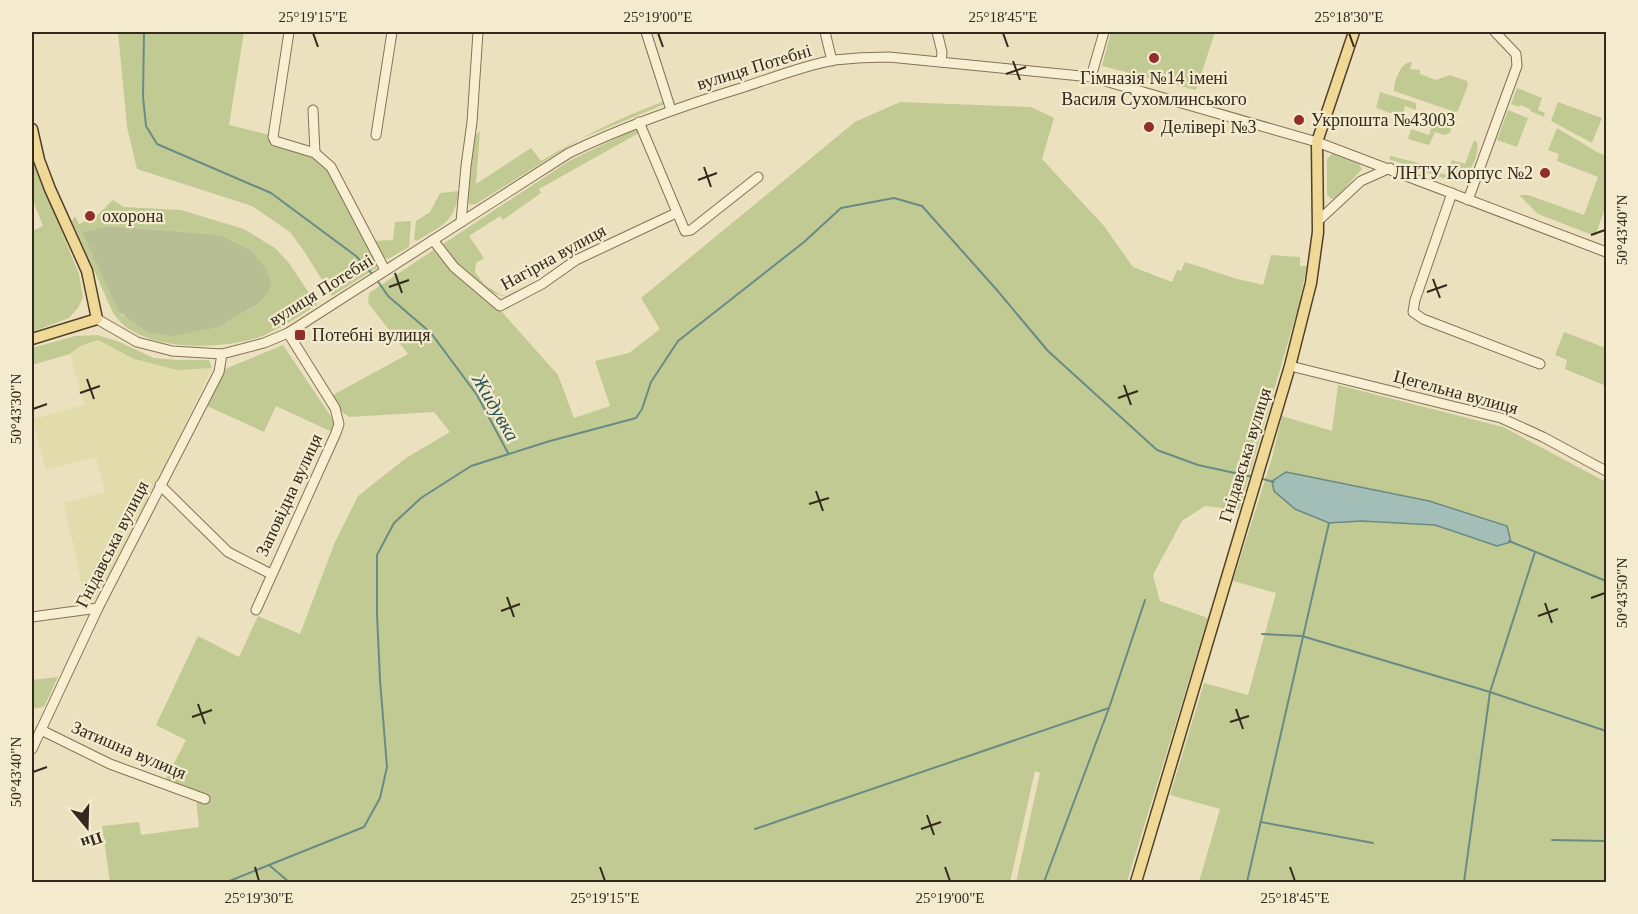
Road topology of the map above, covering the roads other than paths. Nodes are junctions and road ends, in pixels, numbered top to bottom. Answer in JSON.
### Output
{"nodes":[{"id":1,"x":289,"y":32,"type":"edge"},
{"id":2,"x":392,"y":32,"type":"edge"},
{"id":3,"x":478,"y":32,"type":"edge"},
{"id":4,"x":646,"y":32,"type":"edge"},
{"id":5,"x":825,"y":32,"type":"edge"},
{"id":6,"x":937,"y":32,"type":"edge"},
{"id":7,"x":1104,"y":32,"type":"edge"},
{"id":8,"x":1354,"y":32,"type":"edge"},
{"id":9,"x":1495,"y":32,"type":"edge"},
{"id":10,"x":832,"y":61,"type":"junction"},
{"id":11,"x":941,"y":62,"type":"junction"},
{"id":12,"x":1091,"y":77,"type":"junction"},
{"id":13,"x":314,"y":110,"type":"dead end"},
{"id":14,"x":671,"y":110,"type":"junction"},
{"id":15,"x":639,"y":122,"type":"junction"},
{"id":16,"x":32,"y":129,"type":"edge"},
{"id":17,"x":376,"y":135,"type":"dead end"},
{"id":18,"x":1317,"y":142,"type":"junction"},
{"id":19,"x":315,"y":153,"type":"junction"},
{"id":20,"x":1390,"y":168,"type":"junction"},
{"id":21,"x":758,"y":177,"type":"dead end"},
{"id":22,"x":1452,"y":193,"type":"junction"},
{"id":23,"x":1468,"y":200,"type":"junction"},
{"id":24,"x":676,"y":213,"type":"junction"},
{"id":25,"x":461,"y":222,"type":"junction"},
{"id":26,"x":1318,"y":222,"type":"junction"},
{"id":27,"x":434,"y":240,"type":"junction"},
{"id":28,"x":1606,"y":252,"type":"edge"},
{"id":29,"x":382,"y":272,"type":"junction"},
{"id":30,"x":97,"y":319,"type":"junction"},
{"id":31,"x":288,"y":333,"type":"junction"},
{"id":32,"x":32,"y":339,"type":"edge"},
{"id":33,"x":222,"y":354,"type":"junction"},
{"id":34,"x":1540,"y":364,"type":"dead end"},
{"id":35,"x":1290,"y":366,"type":"junction"},
{"id":36,"x":1606,"y":471,"type":"edge"},
{"id":37,"x":160,"y":485,"type":"junction"},
{"id":38,"x":271,"y":574,"type":"junction"},
{"id":39,"x":98,"y":608,"type":"junction"},
{"id":40,"x":256,"y":610,"type":"dead end"},
{"id":41,"x":32,"y":617,"type":"edge"},
{"id":42,"x":41,"y":730,"type":"junction"},
{"id":43,"x":32,"y":749,"type":"edge"},
{"id":44,"x":204,"y":799,"type":"dead end"},
{"id":45,"x":1136,"y":882,"type":"edge"}],
"edges":[{"from":1,"to":19,"type":"street"},
{"from":2,"to":17,"type":"street"},
{"from":3,"to":25,"type":"street"},
{"from":4,"to":14,"type":"street"},
{"from":5,"to":10,"type":"street"},
{"from":6,"to":11,"type":"street"},
{"from":7,"to":12,"type":"street"},
{"from":8,"to":18,"type":"main road","name":"Гнідавська вулиця"},
{"from":9,"to":23,"type":"street"},
{"from":10,"to":11,"type":"street","name":"вулиця Потебні"},
{"from":10,"to":14,"type":"street","name":"вулиця Потебні"},
{"from":11,"to":12,"type":"street","name":"вулиця Потебні"},
{"from":12,"to":18,"type":"street","name":"вулиця Потебні"},
{"from":13,"to":19,"type":"street"},
{"from":14,"to":15,"type":"street","name":"вулиця Потебні"},
{"from":15,"to":24,"type":"street"},
{"from":15,"to":25,"type":"street","name":"вулиця Потебні"},
{"from":16,"to":30,"type":"main road"},
{"from":18,"to":20,"type":"street","name":"вулиця Потебні"},
{"from":18,"to":26,"type":"main road","name":"Гнідавська вулиця"},
{"from":19,"to":29,"type":"street"},
{"from":20,"to":22,"type":"street","name":"вулиця Потебні"},
{"from":20,"to":26,"type":"street"},
{"from":21,"to":24,"type":"street"},
{"from":22,"to":23,"type":"street","name":"вулиця Потебні"},
{"from":22,"to":34,"type":"street"},
{"from":23,"to":28,"type":"street","name":"вулиця Потебні"},
{"from":24,"to":27,"type":"street","name":"Нагірна вулиця"},
{"from":25,"to":27,"type":"street","name":"вулиця Потебні"},
{"from":26,"to":35,"type":"main road","name":"Гнідавська вулиця"},
{"from":27,"to":29,"type":"street","name":"вулиця Потебні"},
{"from":29,"to":31,"type":"street","name":"вулиця Потебні"},
{"from":30,"to":32,"type":"main road"},
{"from":30,"to":33,"type":"street","name":"вулиця Потебні"},
{"from":31,"to":33,"type":"street","name":"вулиця Потебні"},
{"from":31,"to":38,"type":"street","name":"Заповідна вулиця"},
{"from":33,"to":37,"type":"street","name":"Гнідавська вулиця"},
{"from":35,"to":36,"type":"street","name":"Цегельна вулиця"},
{"from":35,"to":45,"type":"main road","name":"Гнідавська вулиця"},
{"from":37,"to":38,"type":"street"},
{"from":37,"to":39,"type":"street","name":"Гнідавська вулиця"},
{"from":38,"to":40,"type":"street","name":"Заповідна вулиця"},
{"from":39,"to":41,"type":"street"},
{"from":39,"to":42,"type":"street","name":"Гнідавська вулиця"},
{"from":42,"to":43,"type":"street","name":"Гнідавська вулиця"},
{"from":42,"to":44,"type":"street","name":"Затишна вулиця"}]}
